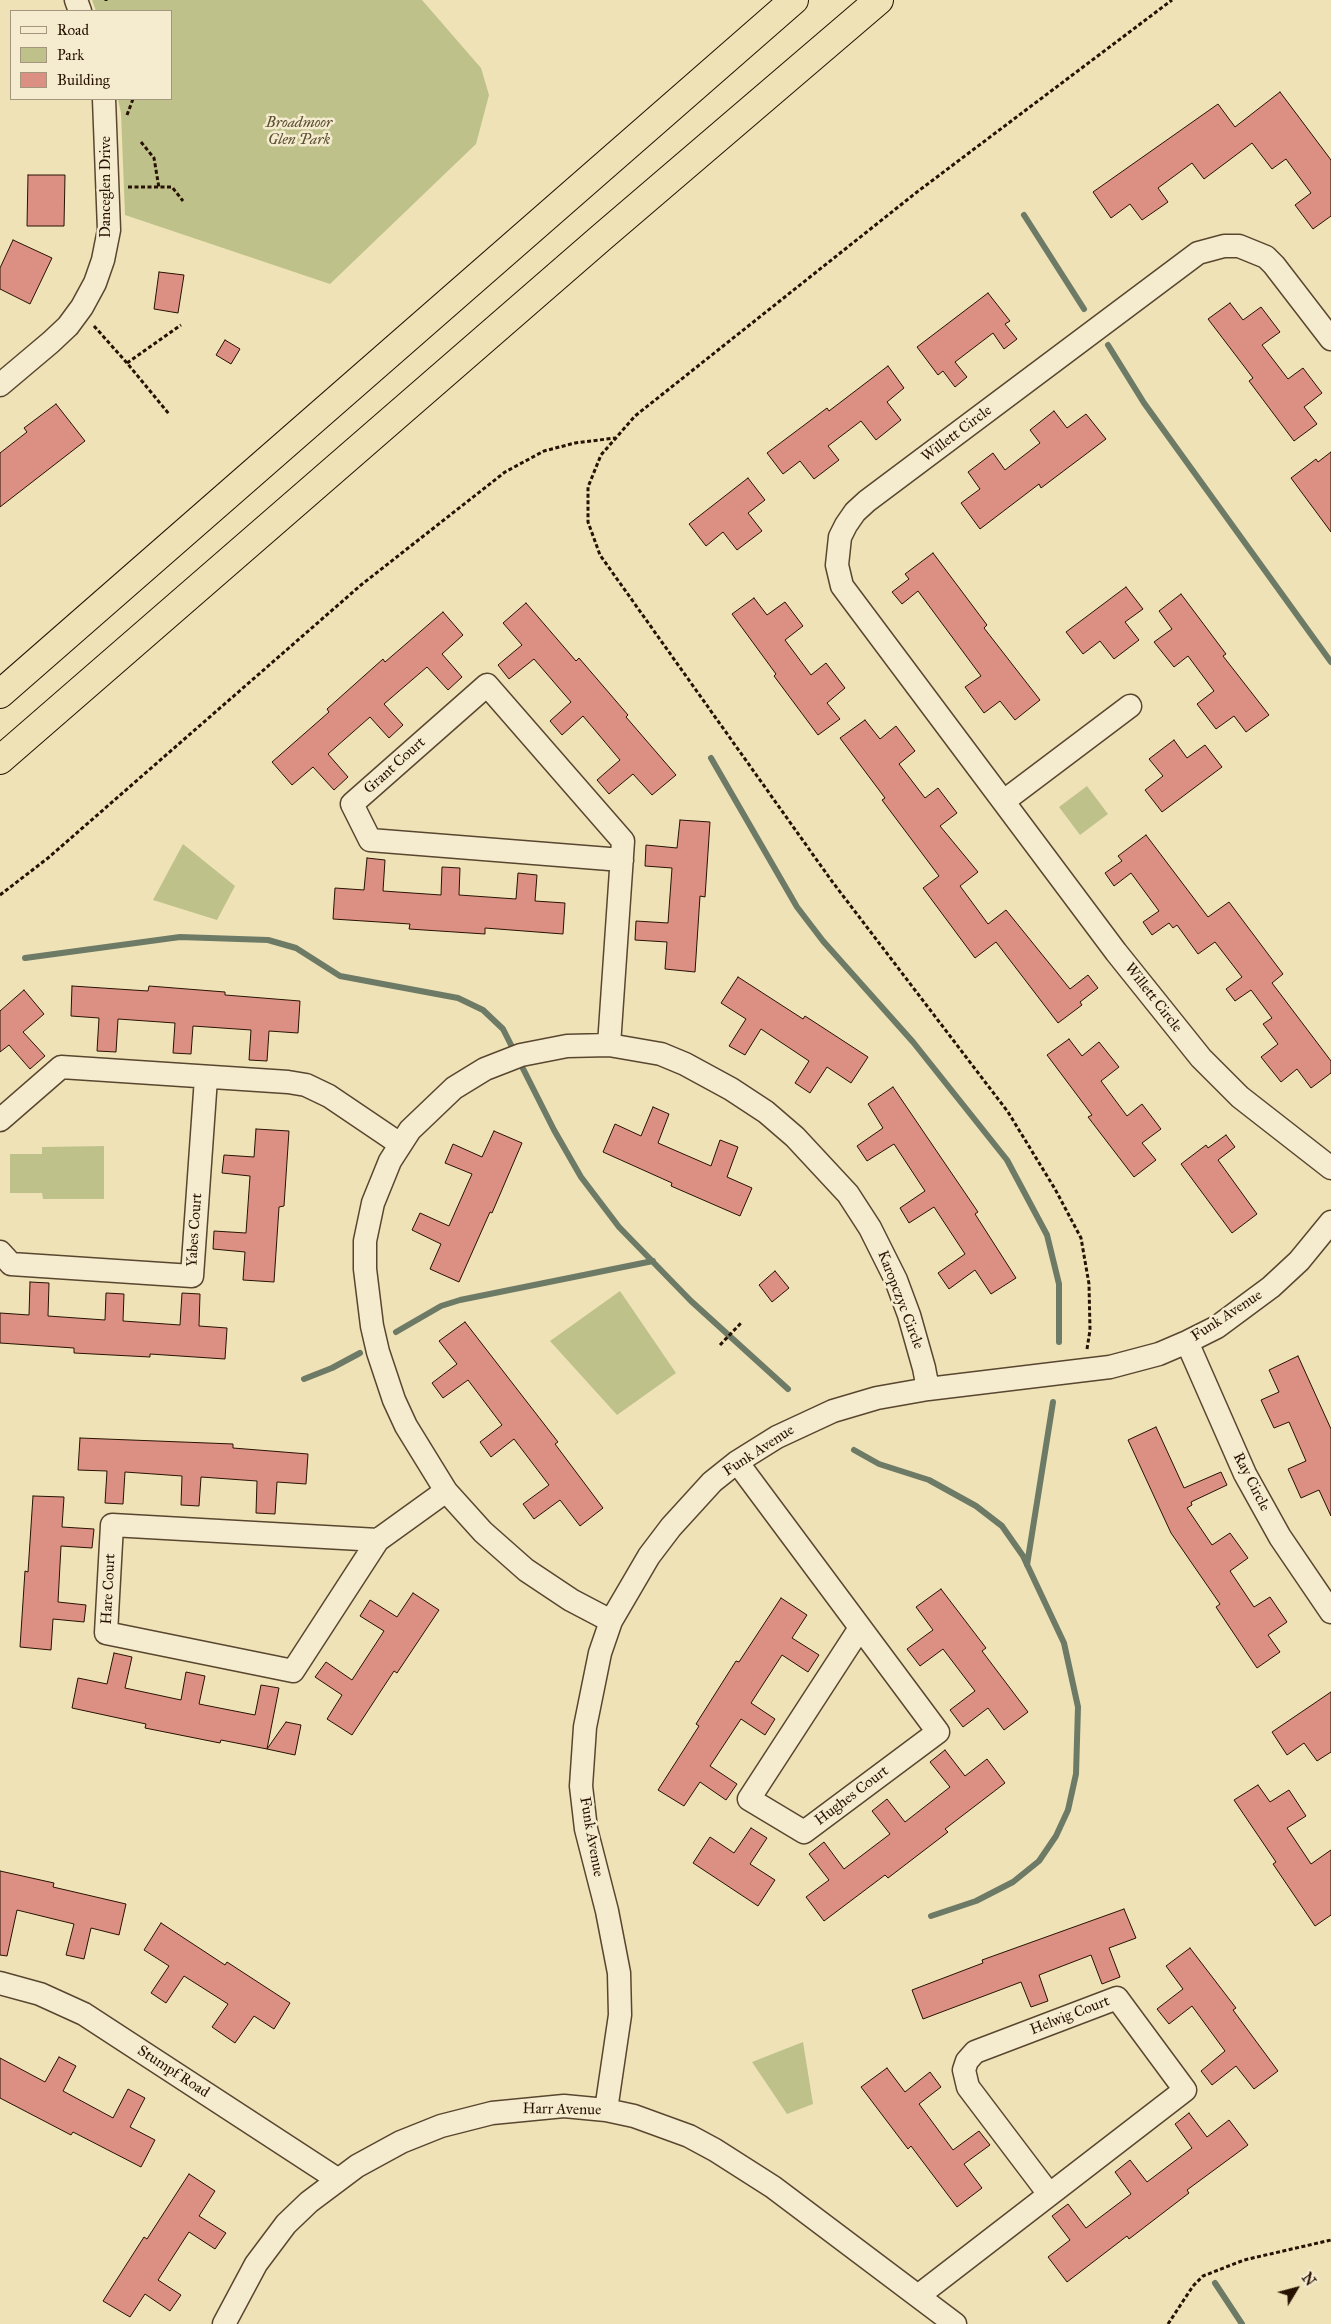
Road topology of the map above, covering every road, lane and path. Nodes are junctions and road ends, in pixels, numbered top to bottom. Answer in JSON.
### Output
{"nodes":[{"id":1,"x":794,"y":0,"type":"edge"},
{"id":2,"x":879,"y":0,"type":"edge"},
{"id":3,"x":104,"y":100,"type":"edge"},
{"id":4,"x":141,"y":142,"type":"dead end"},
{"id":5,"x":127,"y":187,"type":"dead end"},
{"id":6,"x":159,"y":188,"type":"junction"},
{"id":7,"x":183,"y":201,"type":"dead end"},
{"id":8,"x":181,"y":325,"type":"dead end"},
{"id":9,"x":93,"y":326,"type":"dead end"},
{"id":10,"x":1331,"y":339,"type":"edge"},
{"id":11,"x":127,"y":363,"type":"junction"},
{"id":12,"x":0,"y":385,"type":"edge"},
{"id":13,"x":168,"y":414,"type":"dead end"},
{"id":14,"x":616,"y":438,"type":"dead end"},
{"id":15,"x":0,"y":694,"type":"edge"},
{"id":16,"x":1130,"y":706,"type":"dead end"},
{"id":17,"x":0,"y":760,"type":"edge"},
{"id":18,"x":1004,"y":801,"type":"junction"},
{"id":19,"x":622,"y":860,"type":"junction"},
{"id":20,"x":0,"y":895,"type":"edge"},
{"id":21,"x":609,"y":1045,"type":"junction"},
{"id":22,"x":206,"y":1078,"type":"junction"},
{"id":23,"x":0,"y":1120,"type":"edge"},
{"id":24,"x":400,"y":1144,"type":"junction"},
{"id":25,"x":1331,"y":1168,"type":"edge"},
{"id":26,"x":1331,"y":1222,"type":"edge"},
{"id":27,"x":0,"y":1252,"type":"edge"},
{"id":28,"x":741,"y":1322,"type":"dead end"},
{"id":29,"x":1187,"y":1342,"type":"junction"},
{"id":30,"x":720,"y":1345,"type":"dead end"},
{"id":31,"x":928,"y":1389,"type":"junction"},
{"id":32,"x":737,"y":1462,"type":"junction"},
{"id":33,"x":446,"y":1491,"type":"junction"},
{"id":34,"x":378,"y":1540,"type":"junction"},
{"id":35,"x":1331,"y":1612,"type":"edge"},
{"id":36,"x":611,"y":1620,"type":"junction"},
{"id":37,"x":860,"y":1628,"type":"junction"},
{"id":38,"x":0,"y":1983,"type":"edge"},
{"id":39,"x":606,"y":2110,"type":"junction"},
{"id":40,"x":337,"y":2180,"type":"junction"},
{"id":41,"x":1048,"y":2194,"type":"junction"},
{"id":42,"x":1331,"y":2240,"type":"edge"},
{"id":43,"x":918,"y":2296,"type":"junction"},
{"id":44,"x":224,"y":2324,"type":"edge"},
{"id":45,"x":955,"y":2324,"type":"edge"},
{"id":46,"x":1168,"y":2324,"type":"edge"}],
"edges":[{"from":1,"to":15,"type":"highway"},
{"from":2,"to":17,"type":"highway"},
{"from":3,"to":12,"type":"street","name":"Danceglen Drive"},
{"from":4,"to":6,"type":"path"},
{"from":5,"to":6,"type":"path"},
{"from":6,"to":7,"type":"path"},
{"from":8,"to":11,"type":"path"},
{"from":9,"to":11,"type":"path"},
{"from":10,"to":18,"type":"street","name":"Willett Circle"},
{"from":11,"to":13,"type":"path"},
{"from":14,"to":20,"type":"path"},
{"from":16,"to":18,"type":"street"},
{"from":18,"to":25,"type":"street","name":"Willett Circle"},
{"from":19,"to":19,"type":"street","name":"Grant Court"},
{"from":19,"to":21,"type":"street","name":"Grant Court"},
{"from":21,"to":24,"type":"street","name":"Karopczyc Circle"},
{"from":21,"to":31,"type":"street","name":"Karopczyc Circle"},
{"from":22,"to":23,"type":"street"},
{"from":22,"to":24,"type":"street"},
{"from":22,"to":27,"type":"street","name":"Yabes Court"},
{"from":24,"to":33,"type":"street","name":"Karopczyc Circle"},
{"from":26,"to":29,"type":"street","name":"Funk Avenue"},
{"from":28,"to":30,"type":"path"},
{"from":29,"to":31,"type":"street","name":"Funk Avenue"},
{"from":29,"to":35,"type":"street","name":"Ray Circle"},
{"from":31,"to":32,"type":"street","name":"Funk Avenue"},
{"from":32,"to":36,"type":"street","name":"Funk Avenue"},
{"from":32,"to":37,"type":"street","name":"Hughes Court"},
{"from":33,"to":34,"type":"street","name":"Hare Court"},
{"from":33,"to":36,"type":"street","name":"Karopczyc Circle"},
{"from":34,"to":34,"type":"street","name":"Hare Court"},
{"from":36,"to":39,"type":"street","name":"Funk Avenue"},
{"from":37,"to":37,"type":"street","name":"Hughes Court"},
{"from":38,"to":40,"type":"street","name":"Stumpf Road"},
{"from":39,"to":40,"type":"street","name":"Harr Avenue"},
{"from":39,"to":43,"type":"street","name":"Harr Avenue"},
{"from":40,"to":44,"type":"street","name":"Harr Avenue"},
{"from":41,"to":41,"type":"street","name":"Helwig Court"},
{"from":41,"to":43,"type":"street","name":"Helwig Court"},
{"from":42,"to":46,"type":"path"},
{"from":43,"to":45,"type":"street","name":"Harr Avenue"}]}
